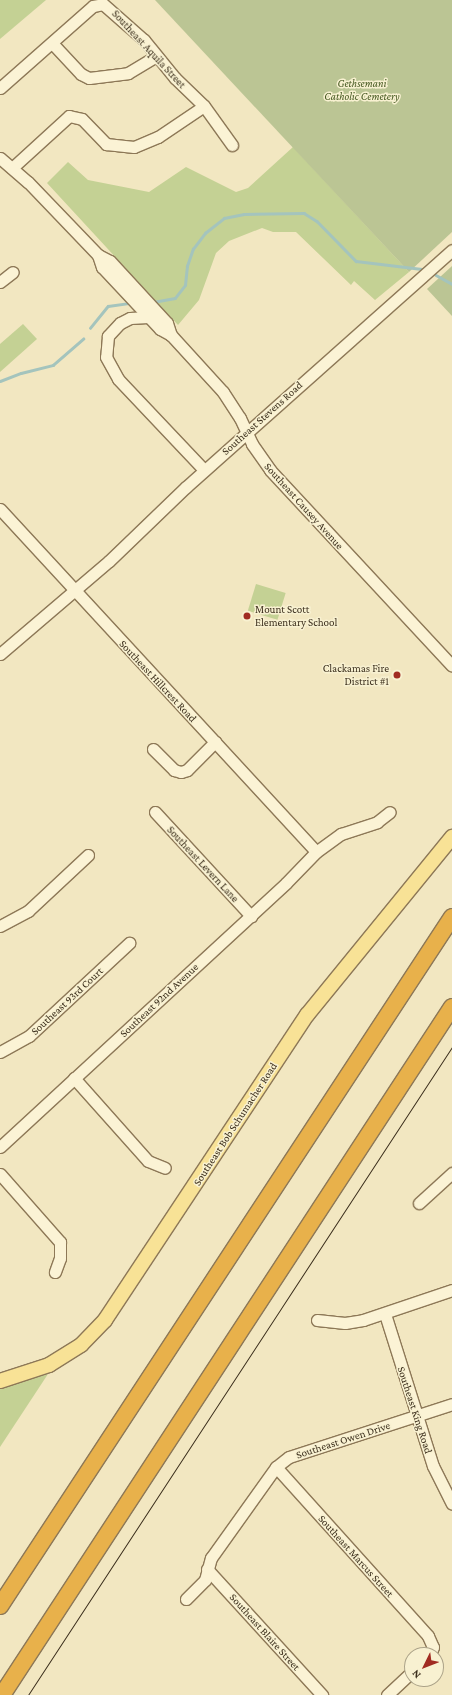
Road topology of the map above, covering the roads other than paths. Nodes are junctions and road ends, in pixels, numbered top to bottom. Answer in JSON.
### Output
{"nodes":[{"id":1,"x":52,"y":43,"type":"junction"},
{"id":2,"x":156,"y":56,"type":"junction"},
{"id":3,"x":0,"y":88,"type":"edge"},
{"id":4,"x":204,"y":106,"type":"junction"},
{"id":5,"x":232,"y":145,"type":"dead end"},
{"id":6,"x":0,"y":158,"type":"edge"},
{"id":7,"x":12,"y":168,"type":"junction"},
{"id":8,"x":452,"y":250,"type":"edge"},
{"id":9,"x":98,"y":255,"type":"junction"},
{"id":10,"x":12,"y":272,"type":"dead end"},
{"id":11,"x":0,"y":282,"type":"edge"},
{"id":12,"x":149,"y":313,"type":"junction"},
{"id":13,"x":246,"y":432,"type":"junction"},
{"id":14,"x":204,"y":470,"type":"junction"},
{"id":15,"x":0,"y":509,"type":"edge"},
{"id":16,"x":75,"y":590,"type":"junction"},
{"id":17,"x":0,"y":654,"type":"edge"},
{"id":18,"x":452,"y":666,"type":"edge"},
{"id":19,"x":216,"y":742,"type":"junction"},
{"id":20,"x":154,"y":749,"type":"dead end"},
{"id":21,"x":155,"y":812,"type":"dead end"},
{"id":22,"x":390,"y":812,"type":"dead end"},
{"id":23,"x":452,"y":837,"type":"edge"},
{"id":24,"x":316,"y":852,"type":"junction"},
{"id":25,"x":88,"y":855,"type":"dead end"},
{"id":26,"x":251,"y":916,"type":"junction"},
{"id":27,"x":452,"y":916,"type":"edge"},
{"id":28,"x":0,"y":926,"type":"edge"},
{"id":29,"x":129,"y":943,"type":"dead end"},
{"id":30,"x":452,"y":1007,"type":"edge"},
{"id":31,"x":0,"y":1052,"type":"edge"},
{"id":32,"x":74,"y":1078,"type":"junction"},
{"id":33,"x":0,"y":1147,"type":"edge"},
{"id":34,"x":166,"y":1168,"type":"dead end"},
{"id":35,"x":452,"y":1173,"type":"edge"},
{"id":36,"x":0,"y":1174,"type":"edge"},
{"id":37,"x":419,"y":1203,"type":"dead end"},
{"id":38,"x":55,"y":1272,"type":"dead end"},
{"id":39,"x":452,"y":1290,"type":"edge"},
{"id":40,"x":385,"y":1314,"type":"junction"},
{"id":41,"x":317,"y":1320,"type":"dead end"},
{"id":42,"x":0,"y":1381,"type":"edge"},
{"id":43,"x":452,"y":1404,"type":"edge"},
{"id":44,"x":417,"y":1415,"type":"junction"},
{"id":45,"x":276,"y":1467,"type":"junction"},
{"id":46,"x":452,"y":1504,"type":"edge"},
{"id":47,"x":207,"y":1569,"type":"junction"},
{"id":48,"x":186,"y":1599,"type":"dead end"},
{"id":49,"x":0,"y":1606,"type":"edge"},
{"id":50,"x":431,"y":1647,"type":"edge"},
{"id":51,"x":404,"y":1679,"type":"edge"},
{"id":52,"x":2,"y":1695,"type":"edge"},
{"id":53,"x":322,"y":1695,"type":"edge"},
{"id":54,"x":387,"y":1695,"type":"edge"}],
"edges":[{"from":1,"to":2,"type":"street"},
{"from":1,"to":2,"type":"street","name":"Southeast Aquila Street"},
{"from":1,"to":3,"type":"street","name":"Southeast Aquila Street"},
{"from":2,"to":4,"type":"street","name":"Southeast Aquila Street"},
{"from":4,"to":5,"type":"street","name":"Southeast Aquila Street"},
{"from":4,"to":7,"type":"street"},
{"from":6,"to":7,"type":"street","name":"Southeast Causey Avenue"},
{"from":7,"to":9,"type":"street","name":"Southeast Causey Avenue"},
{"from":8,"to":13,"type":"street","name":"Southeast Stevens Road"},
{"from":9,"to":12,"type":"street","name":"Southeast Causey Avenue"},
{"from":9,"to":12,"type":"street","name":"Southeast Causey Avenue"},
{"from":10,"to":11,"type":"street"},
{"from":12,"to":13,"type":"street","name":"Southeast Causey Avenue"},
{"from":12,"to":14,"type":"street"},
{"from":13,"to":14,"type":"street","name":"Southeast Stevens Road"},
{"from":13,"to":18,"type":"street","name":"Southeast Causey Avenue"},
{"from":14,"to":16,"type":"street","name":"Southeast Stevens Road"},
{"from":15,"to":16,"type":"street","name":"Southeast Hillcrest Road"},
{"from":16,"to":17,"type":"street","name":"Southeast Stevens Road"},
{"from":16,"to":19,"type":"street","name":"Southeast Hillcrest Road"},
{"from":19,"to":20,"type":"street"},
{"from":19,"to":24,"type":"street","name":"Southeast Hillcrest Road"},
{"from":21,"to":26,"type":"street","name":"Southeast Levern Lane"},
{"from":22,"to":24,"type":"street","name":"Southeast 92nd Avenue"},
{"from":23,"to":42,"type":"main road","name":"Southeast Bob Schumacher Road"},
{"from":24,"to":26,"type":"street","name":"Southeast 92nd Avenue"},
{"from":25,"to":28,"type":"street"},
{"from":26,"to":32,"type":"street","name":"Southeast 92nd Avenue"},
{"from":27,"to":49,"type":"highway"},
{"from":29,"to":31,"type":"street","name":"Southeast 93rd Court"},
{"from":30,"to":52,"type":"highway"},
{"from":32,"to":33,"type":"street","name":"Southeast 92nd Avenue"},
{"from":32,"to":34,"type":"street"},
{"from":35,"to":37,"type":"street"},
{"from":36,"to":38,"type":"street"},
{"from":39,"to":40,"type":"street"},
{"from":40,"to":41,"type":"street"},
{"from":40,"to":44,"type":"street","name":"Southeast King Road"},
{"from":43,"to":44,"type":"street","name":"Southeast Owen Drive"},
{"from":44,"to":45,"type":"street","name":"Southeast Owen Drive"},
{"from":44,"to":46,"type":"street","name":"Southeast King Road"},
{"from":45,"to":47,"type":"street","name":"Southeast Owen Drive"},
{"from":45,"to":50,"type":"street","name":"Southeast Marcus Street"},
{"from":47,"to":48,"type":"street","name":"Southeast Owen Drive"},
{"from":47,"to":53,"type":"street","name":"Southeast Blaire Street"},
{"from":51,"to":54,"type":"street"}]}
